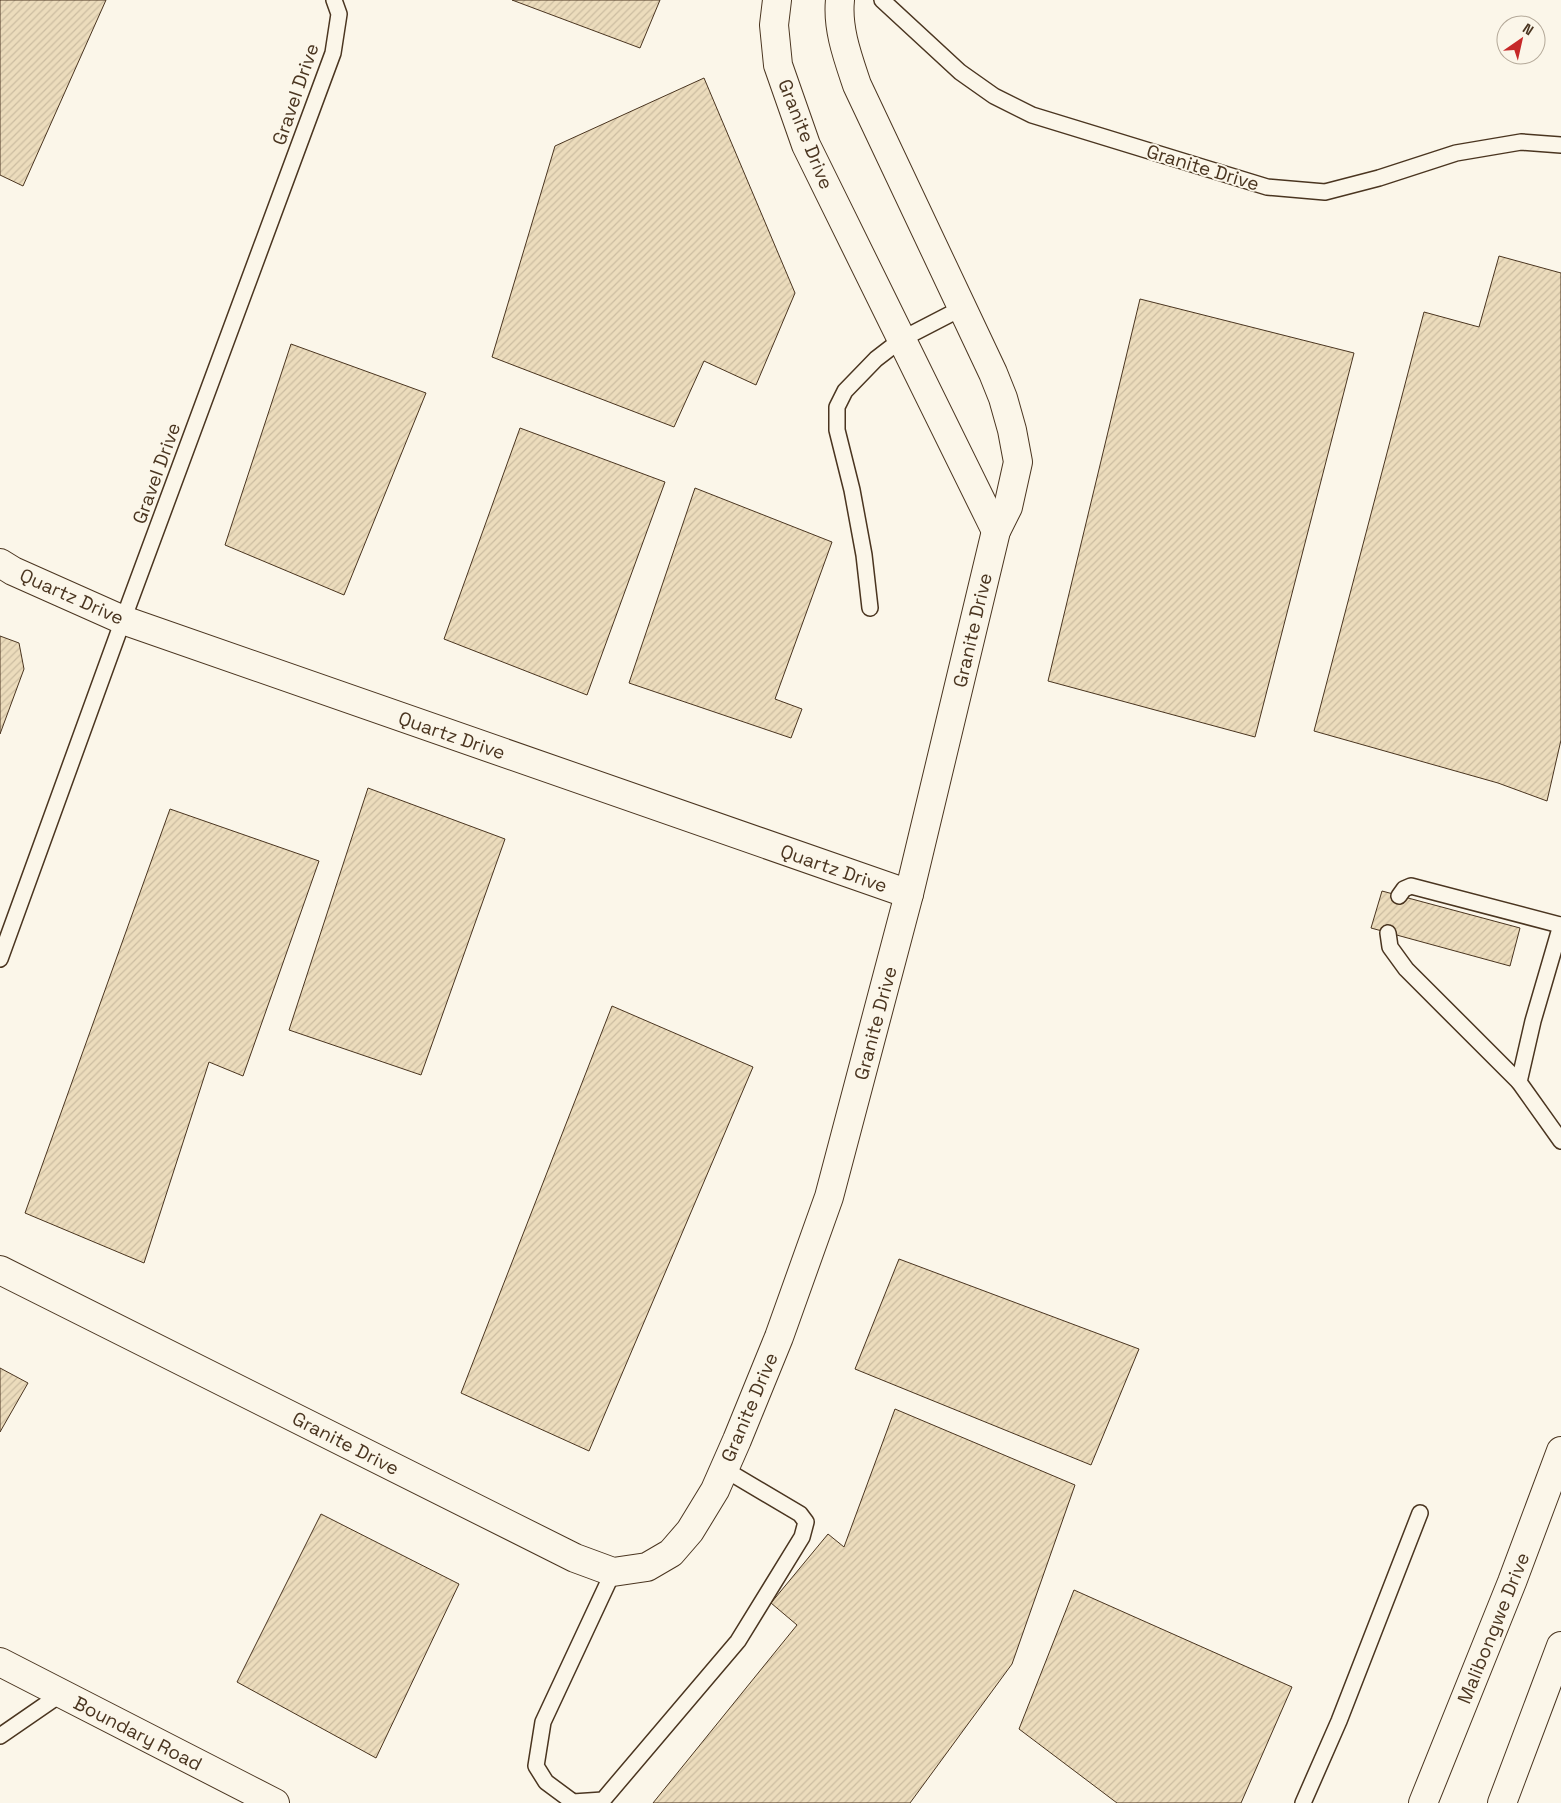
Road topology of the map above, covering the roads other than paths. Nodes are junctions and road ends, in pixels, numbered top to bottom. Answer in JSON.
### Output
{"nodes":[{"id":1,"x":334,"y":0,"type":"edge"},
{"id":2,"x":777,"y":0,"type":"edge"},
{"id":3,"x":840,"y":0,"type":"edge"},
{"id":4,"x":882,"y":0,"type":"edge"},
{"id":5,"x":1561,"y":145,"type":"edge"},
{"id":6,"x":962,"y":308,"type":"junction"},
{"id":7,"x":902,"y":340,"type":"junction"},
{"id":8,"x":996,"y":531,"type":"junction"},
{"id":9,"x":0,"y":563,"type":"edge"},
{"id":10,"x":870,"y":608,"type":"dead end"},
{"id":11,"x":123,"y":620,"type":"junction"},
{"id":12,"x":909,"y":894,"type":"junction"},
{"id":13,"x":1399,"y":896,"type":"dead end"},
{"id":14,"x":1561,"y":925,"type":"edge"},
{"id":15,"x":1388,"y":933,"type":"dead end"},
{"id":16,"x":0,"y":959,"type":"edge"},
{"id":17,"x":1519,"y":1082,"type":"junction"},
{"id":18,"x":1561,"y":1141,"type":"edge"},
{"id":19,"x":0,"y":1270,"type":"edge"},
{"id":20,"x":1561,"y":1451,"type":"edge"},
{"id":21,"x":724,"y":1468,"type":"junction"},
{"id":22,"x":1420,"y":1513,"type":"dead end"},
{"id":23,"x":613,"y":1572,"type":"junction"},
{"id":24,"x":1561,"y":1646,"type":"edge"},
{"id":25,"x":5,"y":1671,"type":"edge"},
{"id":26,"x":61,"y":1694,"type":"junction"},
{"id":27,"x":0,"y":1736,"type":"edge"},
{"id":28,"x":275,"y":1803,"type":"edge"},
{"id":29,"x":1303,"y":1803,"type":"edge"},
{"id":30,"x":1423,"y":1803,"type":"edge"},
{"id":31,"x":1502,"y":1803,"type":"edge"}],
"edges":[{"from":1,"to":11,"type":"lane","name":"Gravel Drive"},
{"from":2,"to":7,"type":"street","name":"Granite Drive"},
{"from":3,"to":6,"type":"street","name":"Granite Drive"},
{"from":4,"to":5,"type":"lane","name":"Granite Drive"},
{"from":6,"to":7,"type":"lane"},
{"from":6,"to":8,"type":"street","name":"Granite Drive"},
{"from":7,"to":8,"type":"street","name":"Granite Drive"},
{"from":7,"to":10,"type":"lane"},
{"from":8,"to":12,"type":"street","name":"Granite Drive"},
{"from":9,"to":11,"type":"street","name":"Quartz Drive"},
{"from":11,"to":12,"type":"street","name":"Quartz Drive"},
{"from":11,"to":16,"type":"lane","name":"Gravel Drive"},
{"from":12,"to":21,"type":"street","name":"Granite Drive"},
{"from":13,"to":14,"type":"lane"},
{"from":14,"to":17,"type":"lane"},
{"from":15,"to":17,"type":"lane"},
{"from":17,"to":18,"type":"lane"},
{"from":19,"to":23,"type":"street","name":"Granite Drive"},
{"from":20,"to":30,"type":"street","name":"Malibongwe Drive"},
{"from":21,"to":23,"type":"street","name":"Granite Drive"},
{"from":21,"to":23,"type":"lane"},
{"from":22,"to":29,"type":"lane"},
{"from":24,"to":31,"type":"street"},
{"from":25,"to":26,"type":"street","name":"Boundary Road"},
{"from":26,"to":27,"type":"lane"},
{"from":26,"to":28,"type":"street","name":"Boundary Road"}]}
